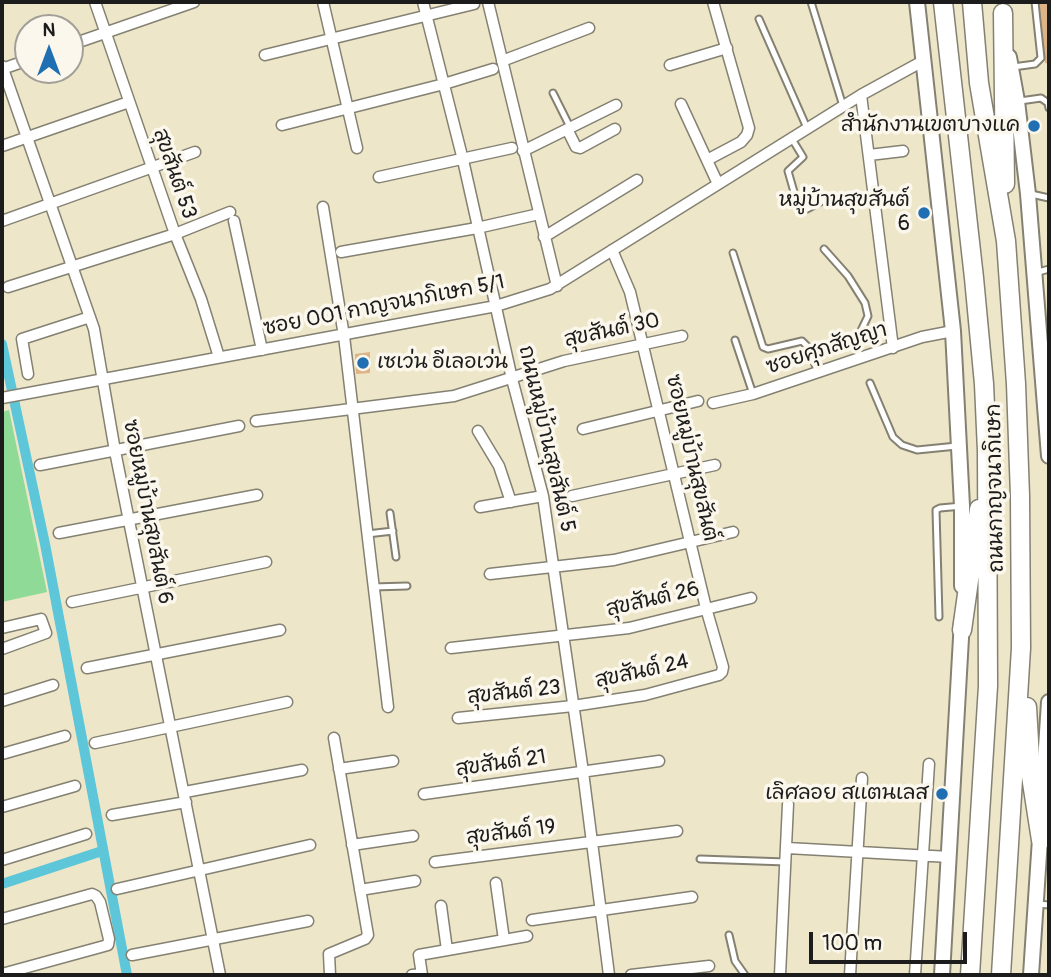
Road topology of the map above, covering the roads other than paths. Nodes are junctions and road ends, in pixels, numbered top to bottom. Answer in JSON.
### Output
{"nodes":[{"id":1,"x":95,"y":2,"type":"edge"},
{"id":2,"x":194,"y":2,"type":"edge"},
{"id":3,"x":323,"y":2,"type":"edge"},
{"id":4,"x":423,"y":2,"type":"edge"},
{"id":5,"x":488,"y":2,"type":"edge"},
{"id":6,"x":713,"y":2,"type":"edge"},
{"id":7,"x":811,"y":2,"type":"edge"},
{"id":8,"x":917,"y":2,"type":"edge"},
{"id":9,"x":943,"y":2,"type":"edge"},
{"id":10,"x":972,"y":2,"type":"edge"},
{"id":11,"x":1035,"y":2,"type":"edge"},
{"id":12,"x":474,"y":4,"type":"dead end"},
{"id":13,"x":1002,"y":7,"type":"edge"},
{"id":14,"x":426,"y":14,"type":"junction"},
{"id":15,"x":759,"y":19,"type":"dead end"},
{"id":16,"x":589,"y":28,"type":"dead end"},
{"id":17,"x":105,"y":32,"type":"junction"},
{"id":18,"x":332,"y":37,"type":"junction"},
{"id":19,"x":84,"y":40,"type":"edge"},
{"id":20,"x":727,"y":48,"type":"junction"},
{"id":21,"x":265,"y":55,"type":"dead end"},
{"id":22,"x":502,"y":61,"type":"junction"},
{"id":23,"x":923,"y":61,"type":"junction"},
{"id":24,"x":670,"y":65,"type":"dead end"},
{"id":25,"x":1011,"y":67,"type":"junction"},
{"id":26,"x":2,"y":68,"type":"edge"},
{"id":27,"x":493,"y":69,"type":"dead end"},
{"id":28,"x":444,"y":84,"type":"junction"},
{"id":29,"x":553,"y":93,"type":"dead end"},
{"id":30,"x":861,"y":95,"type":"junction"},
{"id":31,"x":1017,"y":101,"type":"junction"},
{"id":32,"x":129,"y":102,"type":"junction"},
{"id":33,"x":681,"y":104,"type":"dead end"},
{"id":34,"x":616,"y":105,"type":"dead end"},
{"id":35,"x":843,"y":106,"type":"junction"},
{"id":36,"x":1049,"y":108,"type":"edge"},
{"id":37,"x":347,"y":109,"type":"junction"},
{"id":38,"x":282,"y":125,"type":"dead end"},
{"id":39,"x":569,"y":128,"type":"junction"},
{"id":40,"x":615,"y":129,"type":"dead end"},
{"id":41,"x":807,"y":129,"type":"junction"},
{"id":42,"x":27,"y":136,"type":"junction"},
{"id":43,"x":792,"y":138,"type":"junction"},
{"id":44,"x":2,"y":145,"type":"edge"},
{"id":45,"x":357,"y":148,"type":"dead end"},
{"id":46,"x":512,"y":148,"type":"dead end"},
{"id":47,"x":523,"y":150,"type":"junction"},
{"id":48,"x":902,"y":151,"type":"dead end"},
{"id":49,"x":195,"y":152,"type":"dead end"},
{"id":50,"x":869,"y":155,"type":"junction"},
{"id":51,"x":463,"y":160,"type":"junction"},
{"id":52,"x":707,"y":160,"type":"junction"},
{"id":53,"x":152,"y":168,"type":"junction"},
{"id":54,"x":379,"y":177,"type":"dead end"},
{"id":55,"x":637,"y":180,"type":"dead end"},
{"id":56,"x":718,"y":184,"type":"junction"},
{"id":57,"x":1028,"y":194,"type":"junction"},
{"id":58,"x":832,"y":196,"type":"dead end"},
{"id":59,"x":1049,"y":198,"type":"edge"},
{"id":60,"x":51,"y":204,"type":"junction"},
{"id":61,"x":323,"y":206,"type":"dead end"},
{"id":62,"x":538,"y":214,"type":"junction"},
{"id":63,"x":2,"y":221,"type":"edge"},
{"id":64,"x":478,"y":228,"type":"junction"},
{"id":65,"x":175,"y":234,"type":"junction"},
{"id":66,"x":544,"y":237,"type":"junction"},
{"id":67,"x":1006,"y":241,"type":"junction"},
{"id":68,"x":824,"y":249,"type":"dead end"},
{"id":69,"x":612,"y":250,"type":"junction"},
{"id":70,"x":341,"y":252,"type":"dead end"},
{"id":71,"x":733,"y":253,"type":"dead end"},
{"id":72,"x":74,"y":267,"type":"junction"},
{"id":73,"x":1049,"y":269,"type":"edge"},
{"id":74,"x":1035,"y":273,"type":"junction"},
{"id":75,"x":8,"y":286,"type":"dead end"},
{"id":76,"x":557,"y":286,"type":"junction"},
{"id":77,"x":496,"y":306,"type":"junction"},
{"id":78,"x":90,"y":317,"type":"junction"},
{"id":79,"x":1044,"y":325,"type":"edge"},
{"id":80,"x":953,"y":331,"type":"junction"},
{"id":81,"x":682,"y":335,"type":"dead end"},
{"id":82,"x":344,"y":336,"type":"junction"},
{"id":83,"x":735,"y":340,"type":"dead end"},
{"id":84,"x":643,"y":343,"type":"junction"},
{"id":85,"x":893,"y":348,"type":"junction"},
{"id":86,"x":262,"y":351,"type":"junction"},
{"id":87,"x":219,"y":357,"type":"junction"},
{"id":88,"x":859,"y":359,"type":"junction"},
{"id":89,"x":818,"y":372,"type":"junction"},
{"id":90,"x":28,"y":374,"type":"dead end"},
{"id":91,"x":103,"y":379,"type":"junction"},
{"id":92,"x":512,"y":379,"type":"junction"},
{"id":93,"x":870,"y":383,"type":"dead end"},
{"id":94,"x":1047,"y":386,"type":"edge"},
{"id":95,"x":753,"y":394,"type":"junction"},
{"id":96,"x":2,"y":398,"type":"edge"},
{"id":97,"x":698,"y":401,"type":"dead end"},
{"id":98,"x":713,"y":403,"type":"dead end"},
{"id":99,"x":351,"y":408,"type":"junction"},
{"id":100,"x":660,"y":410,"type":"junction"},
{"id":101,"x":256,"y":421,"type":"dead end"},
{"id":102,"x":239,"y":426,"type":"dead end"},
{"id":103,"x":583,"y":429,"type":"dead end"},
{"id":104,"x":478,"y":431,"type":"dead end"},
{"id":105,"x":959,"y":446,"type":"junction"},
{"id":106,"x":115,"y":451,"type":"junction"},
{"id":107,"x":986,"y":451,"type":"junction"},
{"id":108,"x":1049,"y":456,"type":"edge"},
{"id":109,"x":40,"y":465,"type":"dead end"},
{"id":110,"x":715,"y":465,"type":"dead end"},
{"id":111,"x":675,"y":474,"type":"junction"},
{"id":112,"x":257,"y":495,"type":"dead end"},
{"id":113,"x":543,"y":496,"type":"junction"},
{"id":114,"x":572,"y":496,"type":"dead end"},
{"id":115,"x":511,"y":502,"type":"junction"},
{"id":116,"x":962,"y":506,"type":"junction"},
{"id":117,"x":480,"y":507,"type":"dead end"},
{"id":118,"x":390,"y":513,"type":"dead end"},
{"id":119,"x":129,"y":520,"type":"junction"},
{"id":120,"x":393,"y":531,"type":"junction"},
{"id":121,"x":733,"y":532,"type":"dead end"},
{"id":122,"x":59,"y":533,"type":"dead end"},
{"id":123,"x":367,"y":534,"type":"junction"},
{"id":124,"x":690,"y":541,"type":"junction"},
{"id":125,"x":396,"y":557,"type":"dead end"},
{"id":126,"x":266,"y":562,"type":"dead end"},
{"id":127,"x":554,"y":568,"type":"junction"},
{"id":128,"x":490,"y":574,"type":"dead end"},
{"id":129,"x":407,"y":586,"type":"dead end"},
{"id":130,"x":142,"y":587,"type":"junction"},
{"id":131,"x":373,"y":587,"type":"junction"},
{"id":132,"x":751,"y":598,"type":"dead end"},
{"id":133,"x":72,"y":602,"type":"dead end"},
{"id":134,"x":706,"y":608,"type":"junction"},
{"id":135,"x":939,"y":617,"type":"dead end"},
{"id":136,"x":2,"y":628,"type":"edge"},
{"id":137,"x":280,"y":630,"type":"dead end"},
{"id":138,"x":962,"y":630,"type":"junction"},
{"id":139,"x":562,"y":636,"type":"junction"},
{"id":140,"x":451,"y":648,"type":"dead end"},
{"id":141,"x":1021,"y":648,"type":"junction"},
{"id":142,"x":2,"y":649,"type":"edge"},
{"id":143,"x":156,"y":656,"type":"junction"},
{"id":144,"x":88,"y":668,"type":"dead end"},
{"id":145,"x":719,"y":675,"type":"joint"},
{"id":146,"x":53,"y":685,"type":"dead end"},
{"id":147,"x":2,"y":701,"type":"edge"},
{"id":148,"x":287,"y":702,"type":"dead end"},
{"id":149,"x":1049,"y":702,"type":"edge"},
{"id":150,"x":573,"y":706,"type":"junction"},
{"id":151,"x":388,"y":707,"type":"dead end"},
{"id":152,"x":458,"y":718,"type":"dead end"},
{"id":153,"x":170,"y":727,"type":"junction"},
{"id":154,"x":65,"y":736,"type":"dead end"},
{"id":155,"x":334,"y":738,"type":"dead end"},
{"id":156,"x":95,"y":743,"type":"dead end"},
{"id":157,"x":2,"y":754,"type":"edge"},
{"id":158,"x":393,"y":761,"type":"dead end"},
{"id":159,"x":659,"y":761,"type":"dead end"},
{"id":160,"x":929,"y":764,"type":"dead end"},
{"id":161,"x":340,"y":769,"type":"junction"},
{"id":162,"x":302,"y":770,"type":"dead end"},
{"id":163,"x":583,"y":772,"type":"junction"},
{"id":164,"x":862,"y":778,"type":"dead end"},
{"id":165,"x":75,"y":786,"type":"dead end"},
{"id":166,"x":424,"y":794,"type":"dead end"},
{"id":167,"x":185,"y":797,"type":"junction"},
{"id":168,"x":788,"y":804,"type":"dead end"},
{"id":169,"x":2,"y":807,"type":"edge"},
{"id":170,"x":112,"y":815,"type":"dead end"},
{"id":171,"x":677,"y":831,"type":"dead end"},
{"id":172,"x":86,"y":834,"type":"dead end"},
{"id":173,"x":413,"y":836,"type":"dead end"},
{"id":174,"x":1041,"y":840,"type":"junction"},
{"id":175,"x":592,"y":842,"type":"junction"},
{"id":176,"x":310,"y":845,"type":"dead end"},
{"id":177,"x":352,"y":845,"type":"junction"},
{"id":178,"x":787,"y":848,"type":"junction"},
{"id":179,"x":858,"y":851,"type":"junction"},
{"id":180,"x":923,"y":857,"type":"junction"},
{"id":181,"x":950,"y":857,"type":"junction"},
{"id":182,"x":699,"y":859,"type":"dead end"},
{"id":183,"x":2,"y":860,"type":"edge"},
{"id":184,"x":435,"y":862,"type":"dead end"},
{"id":185,"x":786,"y":862,"type":"junction"},
{"id":186,"x":201,"y":868,"type":"junction"},
{"id":187,"x":415,"y":881,"type":"dead end"},
{"id":188,"x":496,"y":883,"type":"dead end"},
{"id":189,"x":117,"y":889,"type":"dead end"},
{"id":190,"x":360,"y":890,"type":"junction"},
{"id":191,"x":692,"y":897,"type":"dead end"},
{"id":192,"x":1043,"y":905,"type":"edge"},
{"id":193,"x":441,"y":906,"type":"dead end"},
{"id":194,"x":600,"y":910,"type":"junction"},
{"id":195,"x":2,"y":919,"type":"edge"},
{"id":196,"x":532,"y":920,"type":"dead end"},
{"id":197,"x":308,"y":921,"type":"dead end"},
{"id":198,"x":729,"y":935,"type":"dead end"},
{"id":199,"x":527,"y":936,"type":"dead end"},
{"id":200,"x":214,"y":939,"type":"junction"},
{"id":201,"x":504,"y":940,"type":"junction"},
{"id":202,"x":447,"y":950,"type":"junction"},
{"id":203,"x":132,"y":955,"type":"dead end"},
{"id":204,"x":709,"y":966,"type":"dead end"},
{"id":205,"x":2,"y":974,"type":"edge"},
{"id":206,"x":220,"y":975,"type":"edge"},
{"id":207,"x":330,"y":975,"type":"edge"},
{"id":208,"x":419,"y":975,"type":"edge"},
{"id":209,"x":609,"y":975,"type":"edge"},
{"id":210,"x":631,"y":975,"type":"edge"},
{"id":211,"x":745,"y":975,"type":"edge"},
{"id":212,"x":780,"y":975,"type":"edge"},
{"id":213,"x":850,"y":975,"type":"edge"},
{"id":214,"x":915,"y":975,"type":"edge"},
{"id":215,"x":942,"y":975,"type":"edge"},
{"id":216,"x":970,"y":975,"type":"edge"},
{"id":217,"x":1001,"y":975,"type":"edge"},
{"id":218,"x":1031,"y":975,"type":"edge"}],
"edges":[{"from":1,"to":17,"type":"street","name":"สุขสันต์ 53"},
{"from":2,"to":17,"type":"street"},
{"from":3,"to":18,"type":"street"},
{"from":4,"to":14,"type":"street","name":"ถนนหมู่บ้านสุขสันต์ 5"},
{"from":5,"to":22,"type":"street"},
{"from":6,"to":20,"type":"street"},
{"from":7,"to":35,"type":"lane"},
{"from":8,"to":23,"type":"main road"},
{"from":9,"to":107,"type":"highway","name":"ถนนกาญจนาภิเษก"},
{"from":10,"to":67,"type":"highway","name":"ถนนกาญจนาภิเษก"},
{"from":11,"to":25,"type":"lane"},
{"from":12,"to":14,"type":"street"},
{"from":13,"to":25,"type":"main road"},
{"from":13,"to":67,"type":"highway"},
{"from":14,"to":18,"type":"street"},
{"from":14,"to":28,"type":"street","name":"ถนนหมู่บ้านสุขสันต์ 5"},
{"from":15,"to":41,"type":"lane"},
{"from":16,"to":22,"type":"street"},
{"from":17,"to":19,"type":"street"},
{"from":17,"to":32,"type":"street","name":"สุขสันต์ 53"},
{"from":18,"to":21,"type":"street"},
{"from":18,"to":37,"type":"street"},
{"from":20,"to":24,"type":"street"},
{"from":20,"to":52,"type":"street"},
{"from":22,"to":47,"type":"street"},
{"from":23,"to":30,"type":"street","name":"ซอย 001 กาญจนาภิเษก 5/1"},
{"from":23,"to":80,"type":"main road"},
{"from":25,"to":31,"type":"main road"},
{"from":26,"to":42,"type":"street","name":"ซอยหมู่บ้านสุขสันต์ 6"},
{"from":27,"to":28,"type":"street"},
{"from":28,"to":37,"type":"street"},
{"from":28,"to":51,"type":"street","name":"ถนนหมู่บ้านสุขสันต์ 5"},
{"from":29,"to":39,"type":"lane"},
{"from":30,"to":35,"type":"street","name":"ซอย 001 กาญจนาภิเษก 5/1"},
{"from":30,"to":50,"type":"street"},
{"from":31,"to":36,"type":"lane"},
{"from":31,"to":57,"type":"main road"},
{"from":32,"to":42,"type":"street"},
{"from":32,"to":53,"type":"street","name":"สุขสันต์ 53"},
{"from":33,"to":52,"type":"street"},
{"from":34,"to":39,"type":"street"},
{"from":35,"to":41,"type":"street","name":"ซอย 001 กาญจนาภิเษก 5/1"},
{"from":37,"to":38,"type":"street"},
{"from":37,"to":45,"type":"street"},
{"from":39,"to":40,"type":"street"},
{"from":39,"to":47,"type":"street"},
{"from":41,"to":43,"type":"street","name":"ซอย 001 กาญจนาภิเษก 5/1"},
{"from":42,"to":44,"type":"street"},
{"from":42,"to":60,"type":"street","name":"ซอยหมู่บ้านสุขสันต์ 6"},
{"from":43,"to":56,"type":"street","name":"ซอย 001 กาญจนาภิเษก 5/1"},
{"from":43,"to":58,"type":"lane"},
{"from":46,"to":51,"type":"street"},
{"from":47,"to":62,"type":"street"},
{"from":48,"to":50,"type":"street"},
{"from":49,"to":53,"type":"street"},
{"from":50,"to":85,"type":"street"},
{"from":51,"to":54,"type":"street"},
{"from":51,"to":64,"type":"street","name":"ถนนหมู่บ้านสุขสันต์ 5"},
{"from":52,"to":56,"type":"street"},
{"from":53,"to":60,"type":"street"},
{"from":53,"to":65,"type":"street","name":"สุขสันต์ 53"},
{"from":55,"to":66,"type":"street"},
{"from":56,"to":69,"type":"street","name":"ซอย 001 กาญจนาภิเษก 5/1"},
{"from":57,"to":59,"type":"lane"},
{"from":57,"to":74,"type":"main road"},
{"from":60,"to":63,"type":"street"},
{"from":60,"to":72,"type":"street","name":"ซอยหมู่บ้านสุขสันต์ 6"},
{"from":61,"to":82,"type":"street"},
{"from":62,"to":64,"type":"street"},
{"from":62,"to":66,"type":"street"},
{"from":64,"to":70,"type":"street"},
{"from":64,"to":77,"type":"street","name":"ถนนหมู่บ้านสุขสันต์ 5"},
{"from":65,"to":72,"type":"street"},
{"from":65,"to":86,"type":"street"},
{"from":65,"to":87,"type":"street","name":"สุขสันต์ 53"},
{"from":66,"to":76,"type":"street"},
{"from":67,"to":141,"type":"highway","name":"ถนนกาญจนาภิเษก"},
{"from":68,"to":88,"type":"lane"},
{"from":69,"to":76,"type":"street","name":"ซอย 001 กาญจนาภิเษก 5/1"},
{"from":69,"to":84,"type":"street","name":"ซอยหมู่บ้านสุขสันต์"},
{"from":71,"to":89,"type":"lane"},
{"from":72,"to":75,"type":"street"},
{"from":72,"to":78,"type":"street","name":"ซอยหมู่บ้านสุขสันต์ 6"},
{"from":73,"to":74,"type":"lane"},
{"from":74,"to":79,"type":"main road"},
{"from":76,"to":77,"type":"street","name":"ซอย 001 กาญจนาภิเษก 5/1"},
{"from":77,"to":82,"type":"street","name":"ซอย 001 กาญจนาภิเษก 5/1"},
{"from":77,"to":92,"type":"street","name":"ถนนหมู่บ้านสุขสันต์ 5"},
{"from":78,"to":90,"type":"street"},
{"from":78,"to":91,"type":"street","name":"ซอยหมู่บ้านสุขสันต์ 6"},
{"from":79,"to":94,"type":"main road"},
{"from":80,"to":85,"type":"street","name":"ซอยศุภสัญญา"},
{"from":80,"to":105,"type":"main road"},
{"from":81,"to":84,"type":"street","name":"สุขสันต์ 30"},
{"from":82,"to":86,"type":"street","name":"ซอย 001 กาญจนาภิเษก 5/1"},
{"from":82,"to":99,"type":"street"},
{"from":83,"to":95,"type":"lane"},
{"from":84,"to":92,"type":"street","name":"สุขสันต์ 30"},
{"from":84,"to":100,"type":"street","name":"ซอยหมู่บ้านสุขสันต์"},
{"from":85,"to":88,"type":"street","name":"ซอยศุภสัญญา"},
{"from":86,"to":87,"type":"street","name":"ซอย 001 กาญจนาภิเษก 5/1"},
{"from":87,"to":91,"type":"street","name":"ซอย 001 กาญจนาภิเษก 5/1"},
{"from":88,"to":89,"type":"street","name":"ซอยศุภสัญญา"},
{"from":89,"to":95,"type":"street","name":"ซอยศุภสัญญา"},
{"from":91,"to":96,"type":"street","name":"ซอย 001 กาญจนาภิเษก 5/1"},
{"from":91,"to":106,"type":"street","name":"ซอยหมู่บ้านสุขสันต์ 6"},
{"from":92,"to":99,"type":"street","name":"สุขสันต์ 30"},
{"from":92,"to":113,"type":"street","name":"ถนนหมู่บ้านสุขสันต์ 5"},
{"from":93,"to":105,"type":"lane"},
{"from":94,"to":108,"type":"main road"},
{"from":95,"to":98,"type":"street","name":"ซอยศุภสัญญา"},
{"from":97,"to":100,"type":"street"},
{"from":99,"to":101,"type":"street","name":"สุขสันต์ 30"},
{"from":99,"to":123,"type":"street"},
{"from":100,"to":103,"type":"street"},
{"from":100,"to":111,"type":"street","name":"ซอยหมู่บ้านสุขสันต์"},
{"from":102,"to":106,"type":"street"},
{"from":104,"to":115,"type":"street"},
{"from":105,"to":116,"type":"main road"},
{"from":106,"to":109,"type":"street"},
{"from":106,"to":119,"type":"street","name":"ซอยหมู่บ้านสุขสันต์ 6"},
{"from":107,"to":138,"type":"highway"},
{"from":107,"to":216,"type":"highway","name":"ถนนกาญจนาภิเษก"},
{"from":110,"to":111,"type":"street"},
{"from":111,"to":114,"type":"street"},
{"from":111,"to":124,"type":"street","name":"ซอยหมู่บ้านสุขสันต์"},
{"from":112,"to":119,"type":"street"},
{"from":113,"to":115,"type":"street"},
{"from":113,"to":127,"type":"street","name":"ถนนหมู่บ้านสุขสันต์ 5"},
{"from":115,"to":117,"type":"street"},
{"from":116,"to":135,"type":"lane"},
{"from":116,"to":138,"type":"main road"},
{"from":118,"to":120,"type":"lane"},
{"from":119,"to":122,"type":"street"},
{"from":119,"to":130,"type":"street","name":"ซอยหมู่บ้านสุขสันต์ 6"},
{"from":120,"to":123,"type":"lane"},
{"from":120,"to":125,"type":"lane"},
{"from":121,"to":124,"type":"street"},
{"from":123,"to":131,"type":"street"},
{"from":124,"to":127,"type":"street"},
{"from":124,"to":134,"type":"street","name":"ซอยหมู่บ้านสุขสันต์"},
{"from":126,"to":130,"type":"street"},
{"from":127,"to":128,"type":"street"},
{"from":127,"to":139,"type":"street","name":"ถนนหมู่บ้านสุขสันต์ 5"},
{"from":129,"to":131,"type":"lane"},
{"from":130,"to":133,"type":"street"},
{"from":130,"to":143,"type":"street","name":"ซอยหมู่บ้านสุขสันต์ 6"},
{"from":131,"to":151,"type":"street"},
{"from":132,"to":134,"type":"street","name":"สุขสันต์ 26"},
{"from":134,"to":139,"type":"street","name":"สุขสันต์ 26"},
{"from":134,"to":145,"type":"street","name":"ซอยหมู่บ้านสุขสันต์"},
{"from":136,"to":142,"type":"street"},
{"from":137,"to":143,"type":"street"},
{"from":138,"to":181,"type":"main road"},
{"from":139,"to":140,"type":"street","name":"สุขสันต์ 26"},
{"from":139,"to":150,"type":"street","name":"ถนนหมู่บ้านสุขสันต์ 5"},
{"from":141,"to":174,"type":"highway"},
{"from":141,"to":217,"type":"highway","name":"ถนนกาญจนาภิเษก"},
{"from":143,"to":144,"type":"street"},
{"from":143,"to":153,"type":"street","name":"ซอยหมู่บ้านสุขสันต์ 6"},
{"from":145,"to":150,"type":"street","name":"สุขสันต์ 24"},
{"from":146,"to":147,"type":"street"},
{"from":148,"to":153,"type":"street"},
{"from":149,"to":174,"type":"main road"},
{"from":150,"to":152,"type":"street","name":"สุขสันต์ 23"},
{"from":150,"to":163,"type":"street","name":"ถนนหมู่บ้านสุขสันต์ 5"},
{"from":153,"to":156,"type":"street"},
{"from":153,"to":167,"type":"street","name":"ซอยหมู่บ้านสุขสันต์ 6"},
{"from":154,"to":157,"type":"street"},
{"from":155,"to":161,"type":"street"},
{"from":158,"to":161,"type":"street"},
{"from":159,"to":163,"type":"street","name":"สุขสันต์ 21"},
{"from":160,"to":180,"type":"street"},
{"from":161,"to":177,"type":"street"},
{"from":162,"to":167,"type":"street"},
{"from":163,"to":166,"type":"street","name":"สุขสันต์ 21"},
{"from":163,"to":175,"type":"street","name":"ถนนหมู่บ้านสุขสันต์ 5"},
{"from":164,"to":179,"type":"street"},
{"from":165,"to":169,"type":"street"},
{"from":167,"to":170,"type":"street"},
{"from":167,"to":186,"type":"street","name":"ซอยหมู่บ้านสุขสันต์ 6"},
{"from":168,"to":178,"type":"street"},
{"from":171,"to":175,"type":"street","name":"สุขสันต์ 19"},
{"from":172,"to":183,"type":"street"},
{"from":173,"to":177,"type":"street"},
{"from":174,"to":192,"type":"main road"},
{"from":175,"to":184,"type":"street","name":"สุขสันต์ 19"},
{"from":175,"to":194,"type":"street","name":"ถนนหมู่บ้านสุขสันต์ 5"},
{"from":176,"to":186,"type":"street"},
{"from":177,"to":190,"type":"street"},
{"from":178,"to":179,"type":"street"},
{"from":178,"to":185,"type":"street"},
{"from":179,"to":180,"type":"street"},
{"from":179,"to":213,"type":"street"},
{"from":180,"to":181,"type":"street"},
{"from":180,"to":214,"type":"street"},
{"from":181,"to":215,"type":"main road"},
{"from":182,"to":185,"type":"lane"},
{"from":185,"to":212,"type":"street"},
{"from":186,"to":189,"type":"street"},
{"from":186,"to":200,"type":"street","name":"ซอยหมู่บ้านสุขสันต์ 6"},
{"from":187,"to":190,"type":"street"},
{"from":188,"to":201,"type":"street"},
{"from":190,"to":207,"type":"street"},
{"from":191,"to":194,"type":"street"},
{"from":192,"to":218,"type":"main road"},
{"from":193,"to":202,"type":"street"},
{"from":194,"to":196,"type":"street"},
{"from":194,"to":209,"type":"street","name":"ถนนหมู่บ้านสุขสันต์ 5"},
{"from":195,"to":205,"type":"street"},
{"from":197,"to":200,"type":"street"},
{"from":198,"to":211,"type":"lane"},
{"from":199,"to":201,"type":"street"},
{"from":200,"to":203,"type":"street"},
{"from":200,"to":206,"type":"street","name":"ซอยหมู่บ้านสุขสันต์ 6"},
{"from":201,"to":202,"type":"street"},
{"from":202,"to":208,"type":"street"},
{"from":204,"to":210,"type":"street"}]}
